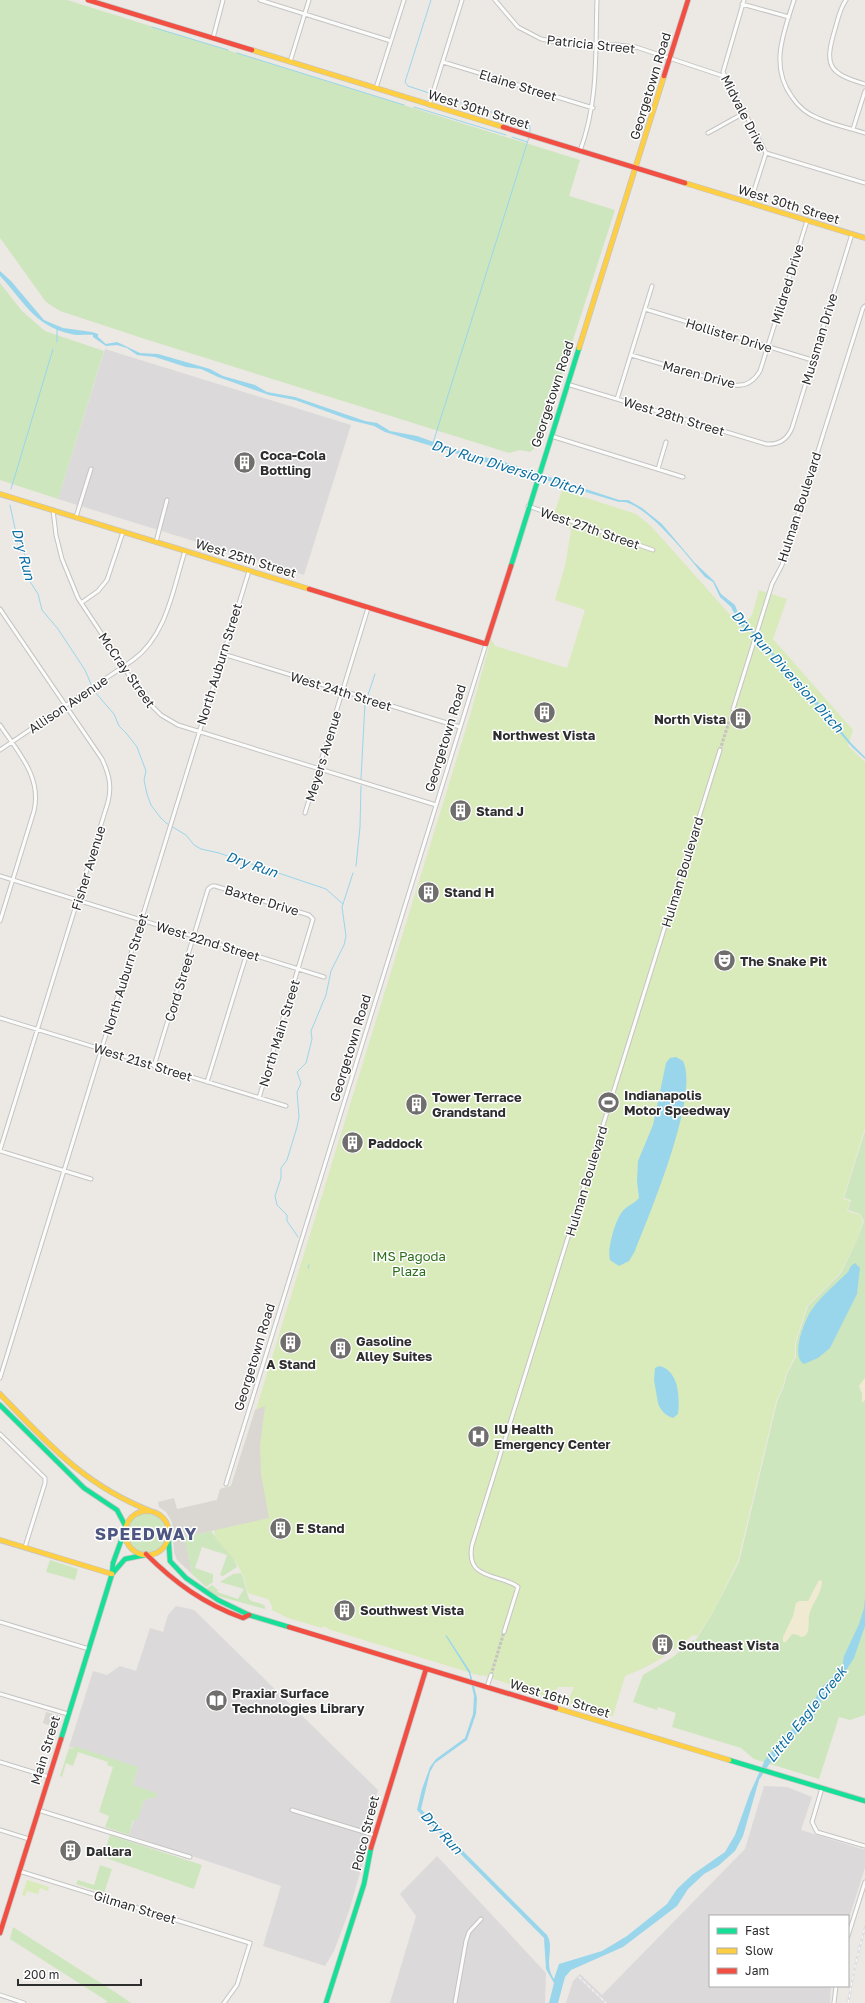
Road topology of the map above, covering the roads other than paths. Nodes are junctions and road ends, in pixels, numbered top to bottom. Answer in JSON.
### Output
{"nodes":[{"id":1,"x":88,"y":0,"type":"edge"},
{"id":2,"x":223,"y":0,"type":"edge"},
{"id":3,"x":260,"y":0,"type":"edge"},
{"id":4,"x":309,"y":0,"type":"edge"},
{"id":5,"x":404,"y":0,"type":"edge"},
{"id":6,"x":462,"y":0,"type":"edge"},
{"id":7,"x":495,"y":0,"type":"edge"},
{"id":8,"x":597,"y":0,"type":"edge"},
{"id":9,"x":688,"y":0,"type":"edge"},
{"id":10,"x":794,"y":0,"type":"edge"},
{"id":11,"x":846,"y":0,"type":"edge"},
{"id":12,"x":743,"y":2,"type":"edge"},
{"id":13,"x":305,"y":14,"type":"junction"},
{"id":14,"x":789,"y":17,"type":"junction"},
{"id":15,"x":213,"y":38,"type":"junction"},
{"id":16,"x":391,"y":41,"type":"junction"},
{"id":17,"x":595,"y":44,"type":"junction"},
{"id":18,"x":670,"y":58,"type":"junction"},
{"id":19,"x":290,"y":62,"type":"junction"},
{"id":20,"x":443,"y":62,"type":"junction"},
{"id":21,"x":723,"y":76,"type":"junction"},
{"id":22,"x":865,"y":84,"type":"edge"},
{"id":23,"x":376,"y":88,"type":"junction"},
{"id":24,"x":865,"y":90,"type":"edge"},
{"id":25,"x":429,"y":105,"type":"junction"},
{"id":26,"x":593,"y":108,"type":"junction"},
{"id":27,"x":744,"y":113,"type":"junction"},
{"id":28,"x":853,"y":129,"type":"junction"},
{"id":29,"x":708,"y":133,"type":"dead end"},
{"id":30,"x":865,"y":133,"type":"edge"},
{"id":31,"x":580,"y":151,"type":"junction"},
{"id":32,"x":766,"y":153,"type":"junction"},
{"id":33,"x":636,"y":168,"type":"junction"},
{"id":34,"x":865,"y":183,"type":"edge"},
{"id":35,"x":750,"y":203,"type":"junction"},
{"id":36,"x":807,"y":221,"type":"junction"},
{"id":37,"x":852,"y":234,"type":"junction"},
{"id":38,"x":865,"y":238,"type":"edge"},
{"id":39,"x":652,"y":286,"type":"dead end"},
{"id":40,"x":865,"y":306,"type":"edge"},
{"id":41,"x":645,"y":309,"type":"junction"},
{"id":42,"x":768,"y":347,"type":"junction"},
{"id":43,"x":631,"y":355,"type":"junction"},
{"id":44,"x":812,"y":360,"type":"junction"},
{"id":45,"x":566,"y":384,"type":"junction"},
{"id":46,"x":617,"y":399,"type":"junction"},
{"id":47,"x":550,"y":436,"type":"junction"},
{"id":48,"x":781,"y":441,"type":"joint"},
{"id":49,"x":666,"y":442,"type":"dead end"},
{"id":50,"x":91,"y":469,"type":"dead end"},
{"id":51,"x":658,"y":469,"type":"junction"},
{"id":52,"x":683,"y":477,"type":"dead end"},
{"id":53,"x":0,"y":494,"type":"edge"},
{"id":54,"x":167,"y":500,"type":"dead end"},
{"id":55,"x":528,"y":506,"type":"junction"},
{"id":56,"x":53,"y":510,"type":"junction"},
{"id":57,"x":76,"y":517,"type":"junction"},
{"id":58,"x":123,"y":532,"type":"junction"},
{"id":59,"x":156,"y":542,"type":"junction"},
{"id":60,"x":653,"y":550,"type":"dead end"},
{"id":61,"x":185,"y":551,"type":"junction"},
{"id":62,"x":249,"y":571,"type":"junction"},
{"id":63,"x":81,"y":603,"type":"junction"},
{"id":64,"x":368,"y":608,"type":"junction"},
{"id":65,"x":0,"y":609,"type":"edge"},
{"id":66,"x":486,"y":644,"type":"junction"},
{"id":67,"x":223,"y":654,"type":"junction"},
{"id":68,"x":123,"y":667,"type":"junction"},
{"id":69,"x":342,"y":691,"type":"junction"},
{"id":70,"x":66,"y":706,"type":"junction"},
{"id":71,"x":733,"y":709,"type":"tunnel mouth"},
{"id":72,"x":0,"y":725,"type":"edge"},
{"id":73,"x":460,"y":727,"type":"junction"},
{"id":74,"x":198,"y":732,"type":"junction"},
{"id":75,"x":12,"y":742,"type":"junction"},
{"id":76,"x":0,"y":750,"type":"edge"},
{"id":77,"x":720,"y":750,"type":"tunnel mouth"},
{"id":78,"x":319,"y":770,"type":"junction"},
{"id":79,"x":436,"y":805,"type":"junction"},
{"id":80,"x":306,"y":814,"type":"dead end"},
{"id":81,"x":0,"y":876,"type":"edge"},
{"id":82,"x":13,"y":880,"type":"junction"},
{"id":83,"x":211,"y":887,"type":"joint"},
{"id":84,"x":78,"y":900,"type":"junction"},
{"id":85,"x":142,"y":920,"type":"junction"},
{"id":86,"x":0,"y":921,"type":"edge"},
{"id":87,"x":194,"y":936,"type":"junction"},
{"id":88,"x":247,"y":953,"type":"junction"},
{"id":89,"x":299,"y":968,"type":"junction"},
{"id":90,"x":324,"y":977,"type":"dead end"},
{"id":91,"x":0,"y":1018,"type":"edge"},
{"id":92,"x":38,"y":1030,"type":"junction"},
{"id":93,"x":102,"y":1050,"type":"junction"},
{"id":94,"x":154,"y":1066,"type":"junction"},
{"id":95,"x":207,"y":1082,"type":"junction"},
{"id":96,"x":259,"y":1098,"type":"junction"},
{"id":97,"x":286,"y":1106,"type":"dead end"},
{"id":98,"x":0,"y":1150,"type":"edge"},
{"id":99,"x":65,"y":1171,"type":"junction"},
{"id":100,"x":91,"y":1179,"type":"dead end"},
{"id":101,"x":0,"y":1378,"type":"edge"},
{"id":102,"x":0,"y":1394,"type":"edge"},
{"id":103,"x":0,"y":1405,"type":"edge"},
{"id":104,"x":0,"y":1434,"type":"edge"},
{"id":105,"x":226,"y":1484,"type":"dead end"},
{"id":106,"x":153,"y":1512,"type":"junction"},
{"id":107,"x":125,"y":1528,"type":"junction"},
{"id":108,"x":168,"y":1533,"type":"junction"},
{"id":109,"x":0,"y":1540,"type":"edge"},
{"id":110,"x":25,"y":1547,"type":"junction"},
{"id":111,"x":146,"y":1554,"type":"junction"},
{"id":112,"x":112,"y":1574,"type":"junction"},
{"id":113,"x":249,"y":1615,"type":"junction"},
{"id":114,"x":0,"y":1622,"type":"edge"},
{"id":115,"x":504,"y":1632,"type":"tunnel mouth"},
{"id":116,"x":89,"y":1649,"type":"junction"},
{"id":117,"x":426,"y":1668,"type":"junction"},
{"id":118,"x":491,"y":1674,"type":"tunnel mouth"},
{"id":119,"x":487,"y":1687,"type":"junction"},
{"id":120,"x":0,"y":1694,"type":"edge"},
{"id":121,"x":68,"y":1714,"type":"junction"},
{"id":122,"x":0,"y":1762,"type":"edge"},
{"id":123,"x":48,"y":1777,"type":"junction"},
{"id":124,"x":822,"y":1788,"type":"junction"},
{"id":125,"x":865,"y":1801,"type":"edge"},
{"id":126,"x":38,"y":1810,"type":"junction"},
{"id":127,"x":292,"y":1810,"type":"dead end"},
{"id":128,"x":0,"y":1830,"type":"edge"},
{"id":129,"x":374,"y":1836,"type":"junction"},
{"id":130,"x":29,"y":1839,"type":"junction"},
{"id":131,"x":865,"y":1846,"type":"edge"},
{"id":132,"x":190,"y":1857,"type":"dead end"},
{"id":133,"x":19,"y":1871,"type":"junction"},
{"id":134,"x":865,"y":1882,"type":"edge"},
{"id":135,"x":481,"y":1919,"type":"dead end"},
{"id":136,"x":0,"y":1932,"type":"edge"},
{"id":137,"x":849,"y":1933,"type":"edge"},
{"id":138,"x":836,"y":1987,"type":"edge"},
{"id":139,"x":0,"y":1996,"type":"edge"},
{"id":140,"x":24,"y":2003,"type":"edge"},
{"id":141,"x":224,"y":2003,"type":"edge"},
{"id":142,"x":326,"y":2003,"type":"edge"},
{"id":143,"x":455,"y":2003,"type":"edge"},
{"id":144,"x":834,"y":2003,"type":"edge"}],
"edges":[{"from":1,"to":15,"type":"main road","name":"West 30th Street"},
{"from":2,"to":15,"type":"street"},
{"from":3,"to":13,"type":"street"},
{"from":4,"to":13,"type":"street"},
{"from":5,"to":16,"type":"street"},
{"from":6,"to":20,"type":"street"},
{"from":7,"to":17,"type":"street","name":"Patricia Street"},
{"from":8,"to":17,"type":"street"},
{"from":9,"to":18,"type":"main road","name":"Georgetown Road"},
{"from":10,"to":14,"type":"street"},
{"from":11,"to":22,"type":"street"},
{"from":12,"to":14,"type":"street"},
{"from":12,"to":21,"type":"street","name":"Midvale Drive"},
{"from":13,"to":16,"type":"street"},
{"from":13,"to":19,"type":"street"},
{"from":14,"to":28,"type":"street"},
{"from":15,"to":19,"type":"main road","name":"West 30th Street"},
{"from":16,"to":23,"type":"street"},
{"from":17,"to":18,"type":"street","name":"Patricia Street"},
{"from":17,"to":26,"type":"street"},
{"from":18,"to":21,"type":"street","name":"Patricia Street"},
{"from":18,"to":33,"type":"main road","name":"Georgetown Road"},
{"from":19,"to":23,"type":"main road","name":"West 30th Street"},
{"from":20,"to":25,"type":"street"},
{"from":20,"to":26,"type":"street","name":"Elaine Street"},
{"from":21,"to":27,"type":"street","name":"Midvale Drive"},
{"from":23,"to":25,"type":"main road","name":"West 30th Street"},
{"from":24,"to":28,"type":"street"},
{"from":25,"to":31,"type":"main road","name":"West 30th Street"},
{"from":26,"to":31,"type":"street"},
{"from":27,"to":29,"type":"street"},
{"from":27,"to":32,"type":"street","name":"Midvale Drive"},
{"from":28,"to":30,"type":"street"},
{"from":31,"to":33,"type":"main road","name":"West 30th Street"},
{"from":32,"to":34,"type":"street"},
{"from":32,"to":35,"type":"street","name":"Midvale Drive"},
{"from":33,"to":35,"type":"main road","name":"West 30th Street"},
{"from":33,"to":45,"type":"main road","name":"Georgetown Road"},
{"from":35,"to":36,"type":"main road","name":"West 30th Street"},
{"from":36,"to":37,"type":"main road","name":"West 30th Street"},
{"from":36,"to":42,"type":"street","name":"Mildred Drive"},
{"from":37,"to":38,"type":"main road","name":"West 30th Street"},
{"from":37,"to":44,"type":"street","name":"Mussman Drive"},
{"from":39,"to":41,"type":"street"},
{"from":40,"to":71,"type":"street","name":"Hulman Boulevard"},
{"from":41,"to":42,"type":"street","name":"Hollister Drive"},
{"from":41,"to":43,"type":"street"},
{"from":42,"to":43,"type":"street","name":"Maren Drive"},
{"from":42,"to":44,"type":"street","name":"Hollister Drive"},
{"from":43,"to":46,"type":"street"},
{"from":44,"to":48,"type":"street","name":"Mussman Drive"},
{"from":45,"to":46,"type":"street","name":"West 28th Street"},
{"from":45,"to":47,"type":"main road","name":"Georgetown Road"},
{"from":46,"to":48,"type":"street","name":"West 28th Street"},
{"from":47,"to":51,"type":"street"},
{"from":47,"to":55,"type":"main road","name":"Georgetown Road"},
{"from":49,"to":51,"type":"street"},
{"from":50,"to":57,"type":"street"},
{"from":51,"to":52,"type":"street"},
{"from":53,"to":56,"type":"main road","name":"West 25th Street"},
{"from":54,"to":59,"type":"street"},
{"from":55,"to":60,"type":"street","name":"West 27th Street"},
{"from":55,"to":66,"type":"main road","name":"Georgetown Road"},
{"from":56,"to":57,"type":"main road","name":"West 25th Street"},
{"from":56,"to":63,"type":"street","name":"McCray Street"},
{"from":57,"to":58,"type":"main road","name":"West 25th Street"},
{"from":58,"to":59,"type":"main road","name":"West 25th Street"},
{"from":58,"to":63,"type":"street"},
{"from":59,"to":61,"type":"main road","name":"West 25th Street"},
{"from":61,"to":62,"type":"main road","name":"West 25th Street"},
{"from":61,"to":68,"type":"street","name":"Allison Avenue"},
{"from":62,"to":64,"type":"main road","name":"West 25th Street"},
{"from":62,"to":67,"type":"street","name":"North Auburn Street"},
{"from":63,"to":68,"type":"street","name":"McCray Street"},
{"from":64,"to":66,"type":"main road","name":"West 25th Street"},
{"from":64,"to":69,"type":"street","name":"Meyers Avenue"},
{"from":65,"to":70,"type":"street","name":"Fisher Avenue"},
{"from":66,"to":73,"type":"street","name":"Georgetown Road"},
{"from":67,"to":69,"type":"street","name":"West 24th Street"},
{"from":67,"to":74,"type":"street","name":"North Auburn Street"},
{"from":68,"to":70,"type":"street","name":"Allison Avenue"},
{"from":68,"to":74,"type":"street","name":"McCray Street"},
{"from":69,"to":73,"type":"street","name":"West 24th Street"},
{"from":69,"to":78,"type":"street","name":"Meyers Avenue"},
{"from":70,"to":75,"type":"street","name":"Allison Avenue"},
{"from":70,"to":84,"type":"street","name":"Fisher Avenue"},
{"from":72,"to":75,"type":"street"},
{"from":73,"to":79,"type":"street","name":"Georgetown Road"},
{"from":74,"to":78,"type":"street","name":"McCray Street"},
{"from":74,"to":85,"type":"street","name":"North Auburn Street"},
{"from":75,"to":76,"type":"street","name":"Allison Avenue"},
{"from":75,"to":82,"type":"street"},
{"from":77,"to":115,"type":"street","name":"Hulman Boulevard"},
{"from":78,"to":79,"type":"street","name":"McCray Street"},
{"from":78,"to":80,"type":"street","name":"Meyers Avenue"},
{"from":79,"to":105,"type":"street","name":"Georgetown Road"},
{"from":81,"to":82,"type":"street","name":"West 22nd Street"},
{"from":82,"to":84,"type":"street","name":"West 22nd Street"},
{"from":82,"to":86,"type":"street"},
{"from":83,"to":87,"type":"street","name":"Cord Street"},
{"from":83,"to":89,"type":"street","name":"Baxter Drive"},
{"from":84,"to":85,"type":"street","name":"West 22nd Street"},
{"from":84,"to":92,"type":"street","name":"Fisher Avenue"},
{"from":85,"to":87,"type":"street","name":"West 22nd Street"},
{"from":85,"to":93,"type":"street","name":"North Auburn Street"},
{"from":87,"to":88,"type":"street","name":"West 22nd Street"},
{"from":87,"to":94,"type":"street","name":"Cord Street"},
{"from":88,"to":89,"type":"street","name":"West 22nd Street"},
{"from":88,"to":95,"type":"street"},
{"from":89,"to":90,"type":"street","name":"West 22nd Street"},
{"from":89,"to":96,"type":"street","name":"North Main Street"},
{"from":91,"to":92,"type":"street","name":"West 21st Street"},
{"from":92,"to":93,"type":"street","name":"West 21st Street"},
{"from":92,"to":98,"type":"street","name":"Fisher Avenue"},
{"from":93,"to":94,"type":"street","name":"West 21st Street"},
{"from":93,"to":99,"type":"street","name":"North Auburn Street"},
{"from":94,"to":95,"type":"street","name":"West 21st Street"},
{"from":95,"to":96,"type":"street","name":"West 21st Street"},
{"from":96,"to":97,"type":"street","name":"West 21st Street"},
{"from":98,"to":99,"type":"street"},
{"from":99,"to":100,"type":"street"},
{"from":99,"to":101,"type":"street","name":"North Auburn Street"},
{"from":102,"to":106,"type":"main road"},
{"from":103,"to":107,"type":"main road"},
{"from":104,"to":110,"type":"street"},
{"from":106,"to":107,"type":"main road"},
{"from":106,"to":108,"type":"main road"},
{"from":107,"to":111,"type":"main road"},
{"from":107,"to":112,"type":"main road","name":"Main Street"},
{"from":108,"to":111,"type":"main road"},
{"from":108,"to":113,"type":"main road","name":"West 16th Street"},
{"from":109,"to":110,"type":"main road"},
{"from":110,"to":112,"type":"main road"},
{"from":111,"to":112,"type":"main road","name":"Main Street"},
{"from":111,"to":113,"type":"main road","name":"West 16th Street"},
{"from":112,"to":116,"type":"main road","name":"Main Street"},
{"from":113,"to":117,"type":"main road","name":"West 16th Street"},
{"from":114,"to":116,"type":"street"},
{"from":116,"to":121,"type":"main road","name":"Main Street"},
{"from":117,"to":119,"type":"main road","name":"West 16th Street"},
{"from":117,"to":129,"type":"main road","name":"Polco Street"},
{"from":118,"to":119,"type":"street"},
{"from":119,"to":124,"type":"main road","name":"West 16th Street"},
{"from":120,"to":121,"type":"street"},
{"from":121,"to":123,"type":"main road","name":"Main Street"},
{"from":122,"to":123,"type":"street"},
{"from":123,"to":126,"type":"main road","name":"Main Street"},
{"from":124,"to":125,"type":"main road","name":"West 16th Street"},
{"from":124,"to":131,"type":"street"},
{"from":126,"to":130,"type":"main road","name":"Main Street"},
{"from":126,"to":132,"type":"street"},
{"from":127,"to":129,"type":"street"},
{"from":128,"to":130,"type":"street"},
{"from":129,"to":142,"type":"main road","name":"Polco Street"},
{"from":130,"to":133,"type":"main road","name":"Main Street"},
{"from":133,"to":136,"type":"main road","name":"Main Street"},
{"from":133,"to":141,"type":"street","name":"Gilman Street"},
{"from":134,"to":137,"type":"street"},
{"from":135,"to":143,"type":"street"},
{"from":138,"to":144,"type":"street"},
{"from":139,"to":140,"type":"street"}]}
